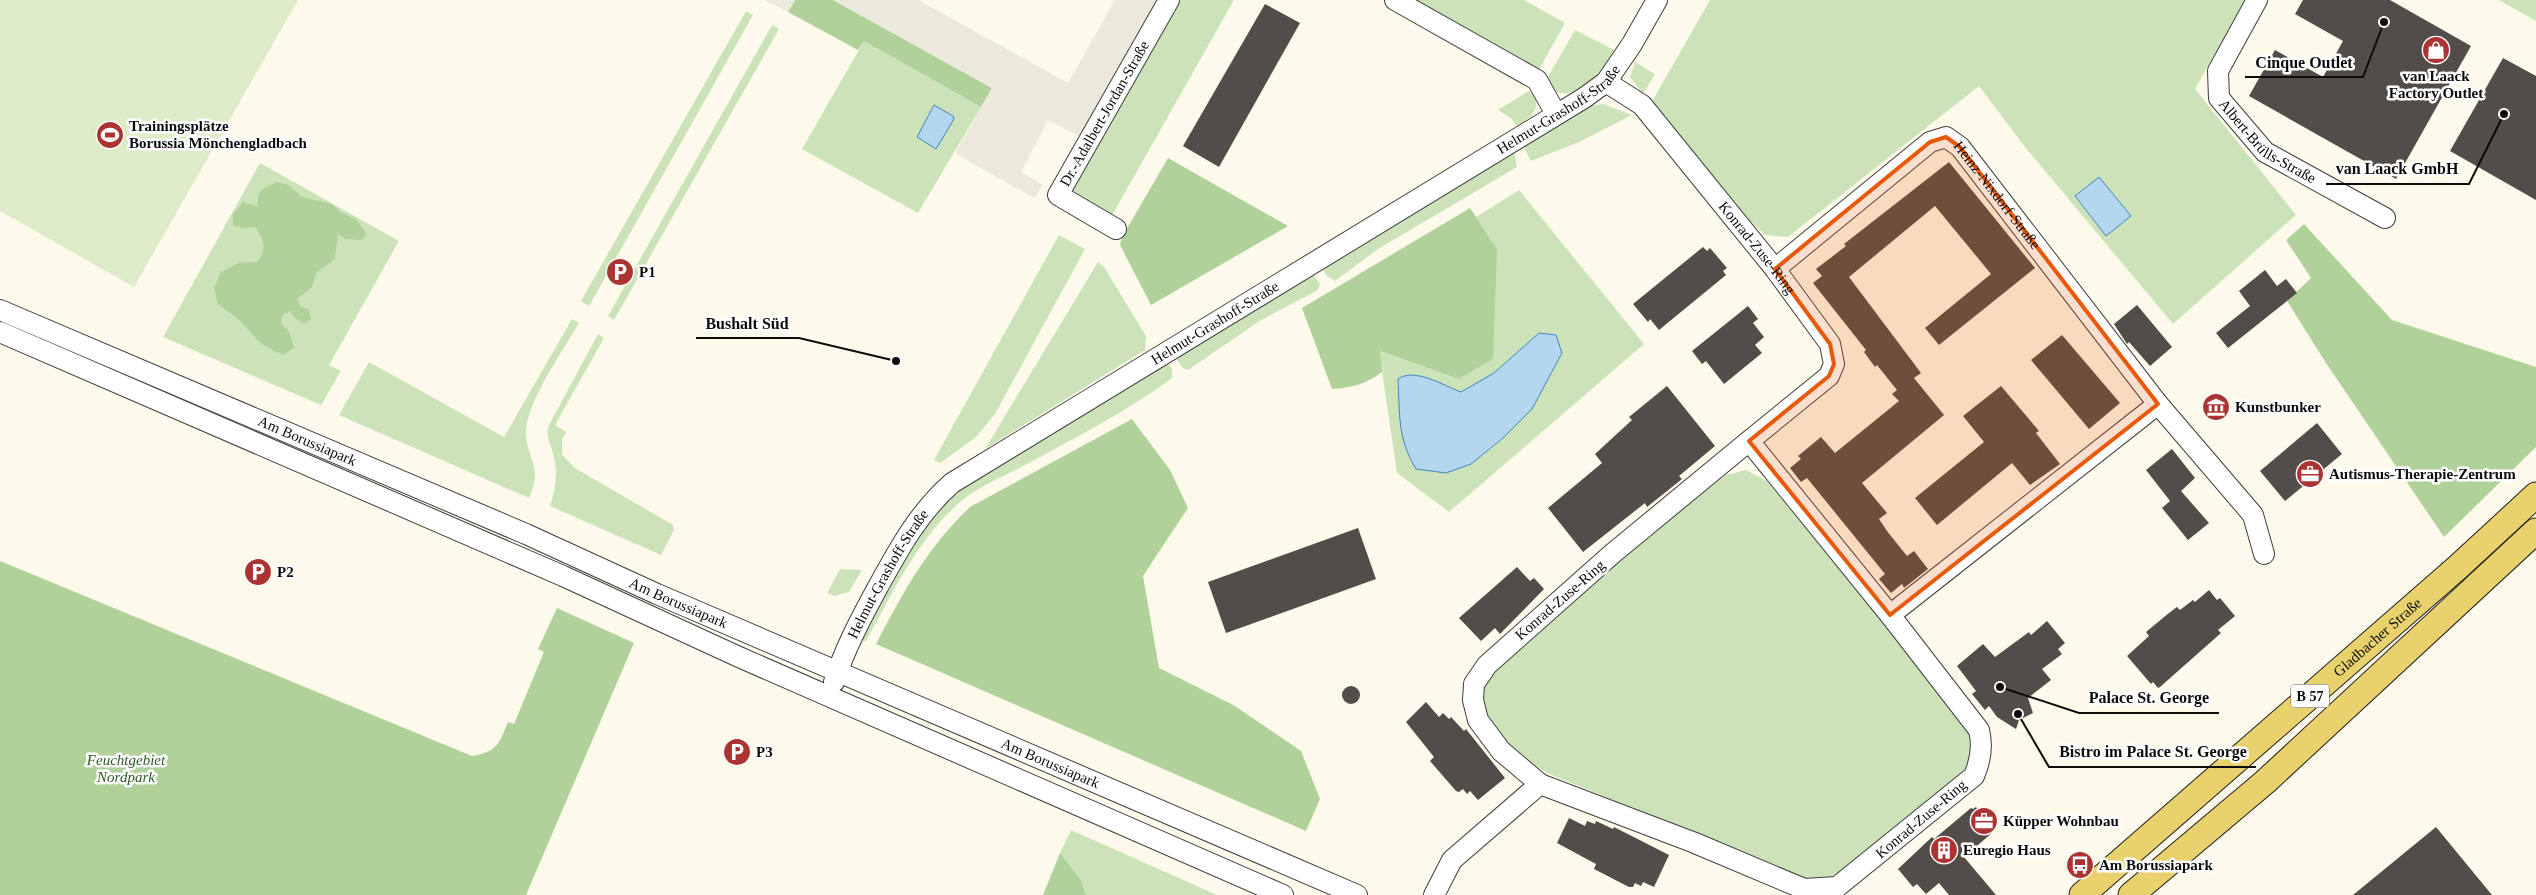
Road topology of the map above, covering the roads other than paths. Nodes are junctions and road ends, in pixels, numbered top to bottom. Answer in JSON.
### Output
{"nodes":[{"id":1,"x":1169,"y":0,"type":"edge"},
{"id":2,"x":1394,"y":0,"type":"edge"},
{"id":3,"x":1657,"y":0,"type":"edge"},
{"id":4,"x":2257,"y":0,"type":"edge"},
{"id":5,"x":1606,"y":82,"type":"junction"},
{"id":6,"x":1556,"y":114,"type":"junction"},
{"id":7,"x":2385,"y":218,"type":"dead end"},
{"id":8,"x":1116,"y":229,"type":"dead end"},
{"id":9,"x":1775,"y":269,"type":"junction"},
{"id":10,"x":0,"y":310,"type":"edge"},
{"id":11,"x":0,"y":332,"type":"edge"},
{"id":12,"x":2158,"y":404,"type":"junction"},
{"id":13,"x":1749,"y":441,"type":"junction"},
{"id":14,"x":2536,"y":494,"type":"edge"},
{"id":15,"x":2536,"y":531,"type":"edge"},
{"id":16,"x":2264,"y":554,"type":"dead end"},
{"id":17,"x":1890,"y":615,"type":"junction"},
{"id":18,"x":838,"y":670,"type":"junction"},
{"id":19,"x":829,"y":695,"type":"junction"},
{"id":20,"x":1540,"y":784,"type":"junction"},
{"id":21,"x":1283,"y":895,"type":"edge"},
{"id":22,"x":1357,"y":895,"type":"edge"},
{"id":23,"x":1434,"y":895,"type":"edge"},
{"id":24,"x":2082,"y":895,"type":"edge"},
{"id":25,"x":2131,"y":895,"type":"edge"}],
"edges":[{"from":1,"to":8,"type":"street","name":"Dr.-Adalbert-Jordan-Straße"},
{"from":2,"to":6,"type":"street"},
{"from":3,"to":5,"type":"street","name":"Helmut-Grashoff-Straße"},
{"from":4,"to":7,"type":"street","name":"Albert-Brülls-Straße"},
{"from":5,"to":6,"type":"street","name":"Helmut-Grashoff-Straße"},
{"from":5,"to":9,"type":"street","name":"Konrad-Zuse-Ring"},
{"from":6,"to":18,"type":"street","name":"Helmut-Grashoff-Straße"},
{"from":9,"to":12,"type":"street","name":"Heinz-Nixdorf-Straße"},
{"from":9,"to":13,"type":"street","name":"Konrad-Zuse-Ring"},
{"from":10,"to":18,"type":"street","name":"Am Borussiapark"},
{"from":11,"to":19,"type":"street","name":"Am Borussiapark"},
{"from":12,"to":16,"type":"street","name":"Heinz-Nixdorf-Straße"},
{"from":12,"to":17,"type":"street"},
{"from":13,"to":17,"type":"street","name":"Konrad-Zuse-Ring"},
{"from":13,"to":20,"type":"street","name":"Konrad-Zuse-Ring"},
{"from":14,"to":24,"type":"main road","name":"Gladbacher Straße","number":"B 57"},
{"from":15,"to":25,"type":"main road","name":"Gladbacher Straße","number":"B 57"},
{"from":17,"to":20,"type":"street","name":"Konrad-Zuse-Ring"},
{"from":18,"to":19,"type":"street","name":"Helmut-Grashoff-Straße"},
{"from":18,"to":22,"type":"street","name":"Am Borussiapark"},
{"from":19,"to":21,"type":"street","name":"Am Borussiapark"},
{"from":20,"to":23,"type":"street"}]}
